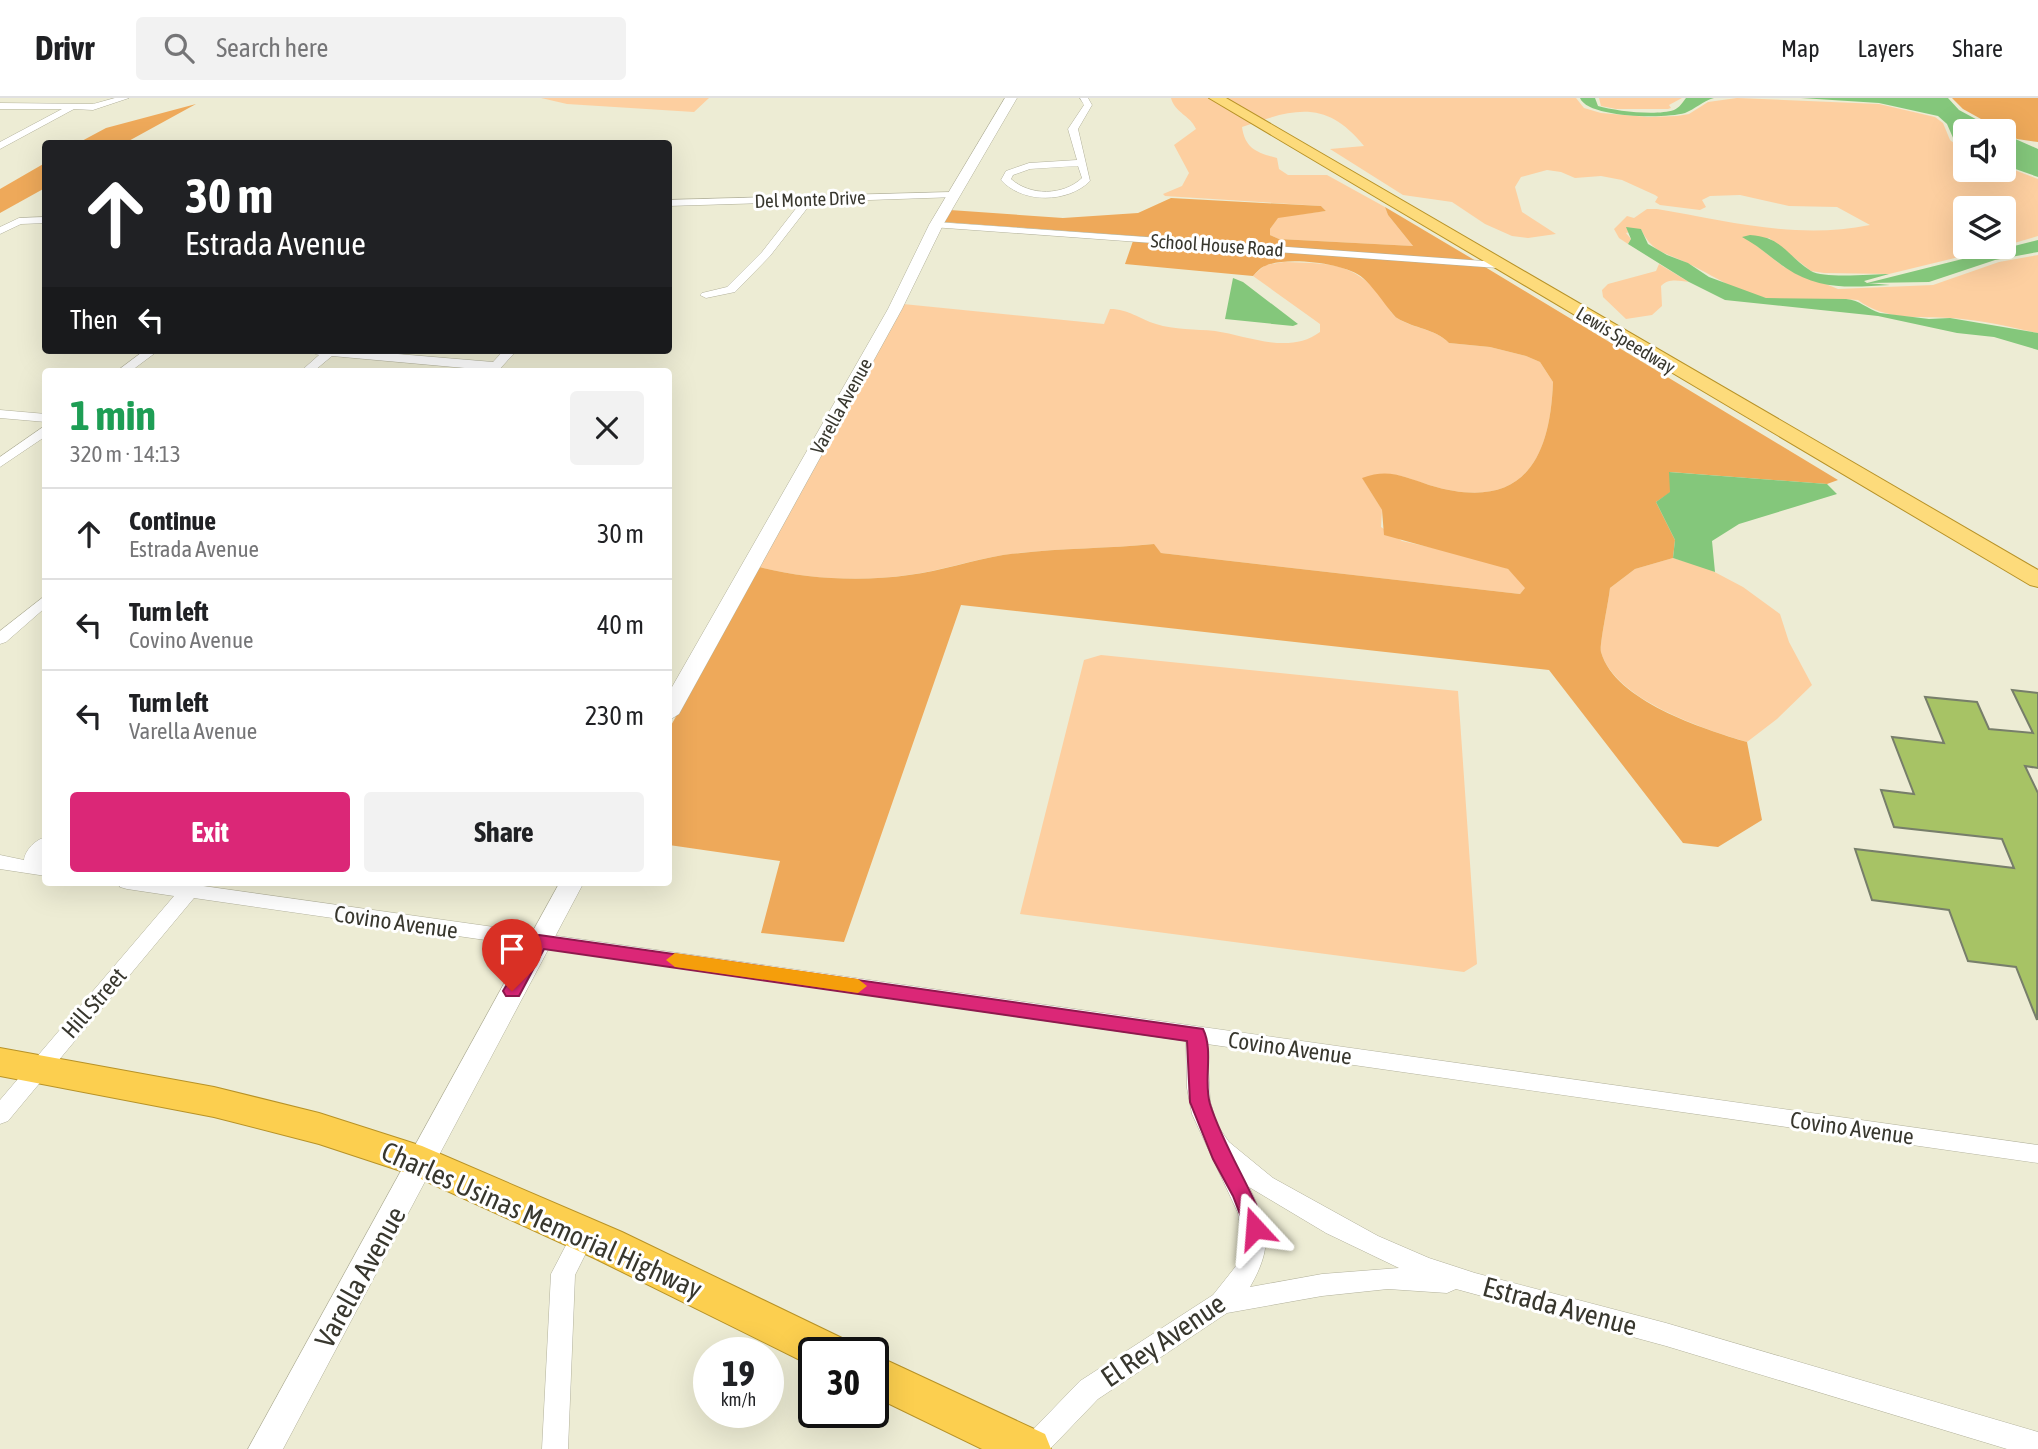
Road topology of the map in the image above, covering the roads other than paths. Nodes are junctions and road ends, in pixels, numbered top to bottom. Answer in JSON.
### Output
{"nodes":[{"id":1,"x":125,"y":98,"type":"edge"},
{"id":2,"x":1011,"y":98,"type":"edge"},
{"id":3,"x":1084,"y":98,"type":"edge"},
{"id":4,"x":1216,"y":98,"type":"edge"},
{"id":5,"x":0,"y":106,"type":"edge"},
{"id":6,"x":71,"y":108,"type":"junction"},
{"id":7,"x":0,"y":146,"type":"edge"},
{"id":8,"x":1082,"y":163,"type":"junction"},
{"id":9,"x":952,"y":195,"type":"junction"},
{"id":10,"x":808,"y":199,"type":"junction"},
{"id":11,"x":672,"y":203,"type":"edge"},
{"id":12,"x":42,"y":220,"type":"edge"},
{"id":13,"x":936,"y":225,"type":"junction"},
{"id":14,"x":0,"y":231,"type":"edge"},
{"id":15,"x":1498,"y":265,"type":"junction"},
{"id":16,"x":706,"y":295,"type":"dead end"},
{"id":17,"x":147,"y":354,"type":"edge"},
{"id":18,"x":327,"y":354,"type":"edge"},
{"id":19,"x":359,"y":354,"type":"edge"},
{"id":20,"x":507,"y":354,"type":"edge"},
{"id":21,"x":127,"y":368,"type":"edge"},
{"id":22,"x":310,"y":368,"type":"edge"},
{"id":23,"x":494,"y":368,"type":"edge"},
{"id":24,"x":0,"y":414,"type":"edge"},
{"id":25,"x":42,"y":418,"type":"edge"},
{"id":26,"x":42,"y":432,"type":"edge"},
{"id":27,"x":0,"y":463,"type":"edge"},
{"id":28,"x":2038,"y":580,"type":"edge"},
{"id":29,"x":42,"y":602,"type":"edge"},
{"id":30,"x":0,"y":639,"type":"edge"},
{"id":31,"x":672,"y":707,"type":"edge"},
{"id":32,"x":42,"y":847,"type":"edge"},
{"id":33,"x":0,"y":862,"type":"edge"},
{"id":34,"x":40,"y":868,"type":"edge"},
{"id":35,"x":155,"y":886,"type":"edge"},
{"id":36,"x":570,"y":886,"type":"edge"},
{"id":37,"x":189,"y":891,"type":"junction"},
{"id":38,"x":539,"y":942,"type":"junction"},
{"id":39,"x":1196,"y":1035,"type":"junction"},
{"id":40,"x":0,"y":1062,"type":"edge"},
{"id":41,"x":38,"y":1068,"type":"junction"},
{"id":42,"x":0,"y":1115,"type":"edge"},
{"id":43,"x":1213,"y":1138,"type":"junction"},
{"id":44,"x":2038,"y":1154,"type":"edge"},
{"id":45,"x":422,"y":1162,"type":"junction"},
{"id":46,"x":584,"y":1233,"type":"junction"},
{"id":47,"x":1475,"y":1284,"type":"junction"},
{"id":48,"x":1222,"y":1303,"type":"junction"},
{"id":49,"x":798,"y":1337,"type":"edge"},
{"id":50,"x":889,"y":1382,"type":"edge"},
{"id":51,"x":2038,"y":1445,"type":"edge"},
{"id":52,"x":265,"y":1449,"type":"edge"},
{"id":53,"x":555,"y":1449,"type":"edge"},
{"id":54,"x":1030,"y":1449,"type":"edge"}],
"edges":[{"from":1,"to":6,"type":"street"},
{"from":2,"to":9,"type":"street","name":"Varella Avenue"},
{"from":3,"to":8,"type":"street"},
{"from":4,"to":15,"type":"main road","name":"Lewis Speedway"},
{"from":5,"to":6,"type":"street"},
{"from":6,"to":7,"type":"street"},
{"from":8,"to":8,"type":"street"},
{"from":9,"to":10,"type":"street","name":"Del Monte Drive"},
{"from":9,"to":13,"type":"street","name":"Varella Avenue"},
{"from":10,"to":11,"type":"street","name":"Del Monte Drive"},
{"from":10,"to":16,"type":"street"},
{"from":12,"to":14,"type":"street"},
{"from":13,"to":15,"type":"street","name":"School House Road"},
{"from":13,"to":31,"type":"street","name":"Varella Avenue"},
{"from":15,"to":28,"type":"main road","name":"Lewis Speedway"},
{"from":17,"to":21,"type":"street"},
{"from":18,"to":22,"type":"street"},
{"from":19,"to":23,"type":"street"},
{"from":20,"to":23,"type":"street"},
{"from":24,"to":25,"type":"street"},
{"from":26,"to":27,"type":"street"},
{"from":29,"to":30,"type":"street"},
{"from":32,"to":34,"type":"street"},
{"from":33,"to":34,"type":"street"},
{"from":35,"to":37,"type":"street","name":"Covino Avenue"},
{"from":36,"to":38,"type":"street","name":"Varella Avenue"},
{"from":37,"to":38,"type":"street","name":"Covino Avenue"},
{"from":37,"to":41,"type":"street","name":"Hill Street"},
{"from":38,"to":39,"type":"street","name":"Covino Avenue"},
{"from":38,"to":45,"type":"street","name":"Varella Avenue"},
{"from":39,"to":43,"type":"street","name":"Estrada Avenue"},
{"from":39,"to":44,"type":"street","name":"Covino Avenue"},
{"from":40,"to":41,"type":"highway","name":"Charles Usinas Memorial Highway"},
{"from":41,"to":42,"type":"street","name":"Hill Street"},
{"from":41,"to":45,"type":"highway","name":"Charles Usinas Memorial Highway"},
{"from":43,"to":47,"type":"street","name":"Estrada Avenue"},
{"from":43,"to":48,"type":"street","name":"El Rey Avenue"},
{"from":45,"to":46,"type":"highway","name":"Charles Usinas Memorial Highway"},
{"from":45,"to":52,"type":"street","name":"Varella Avenue"},
{"from":46,"to":49,"type":"highway","name":"Charles Usinas Memorial Highway"},
{"from":46,"to":53,"type":"street"},
{"from":47,"to":48,"type":"street"},
{"from":47,"to":51,"type":"street","name":"Estrada Avenue"},
{"from":48,"to":54,"type":"street","name":"El Rey Avenue"},
{"from":50,"to":54,"type":"highway"}]}
